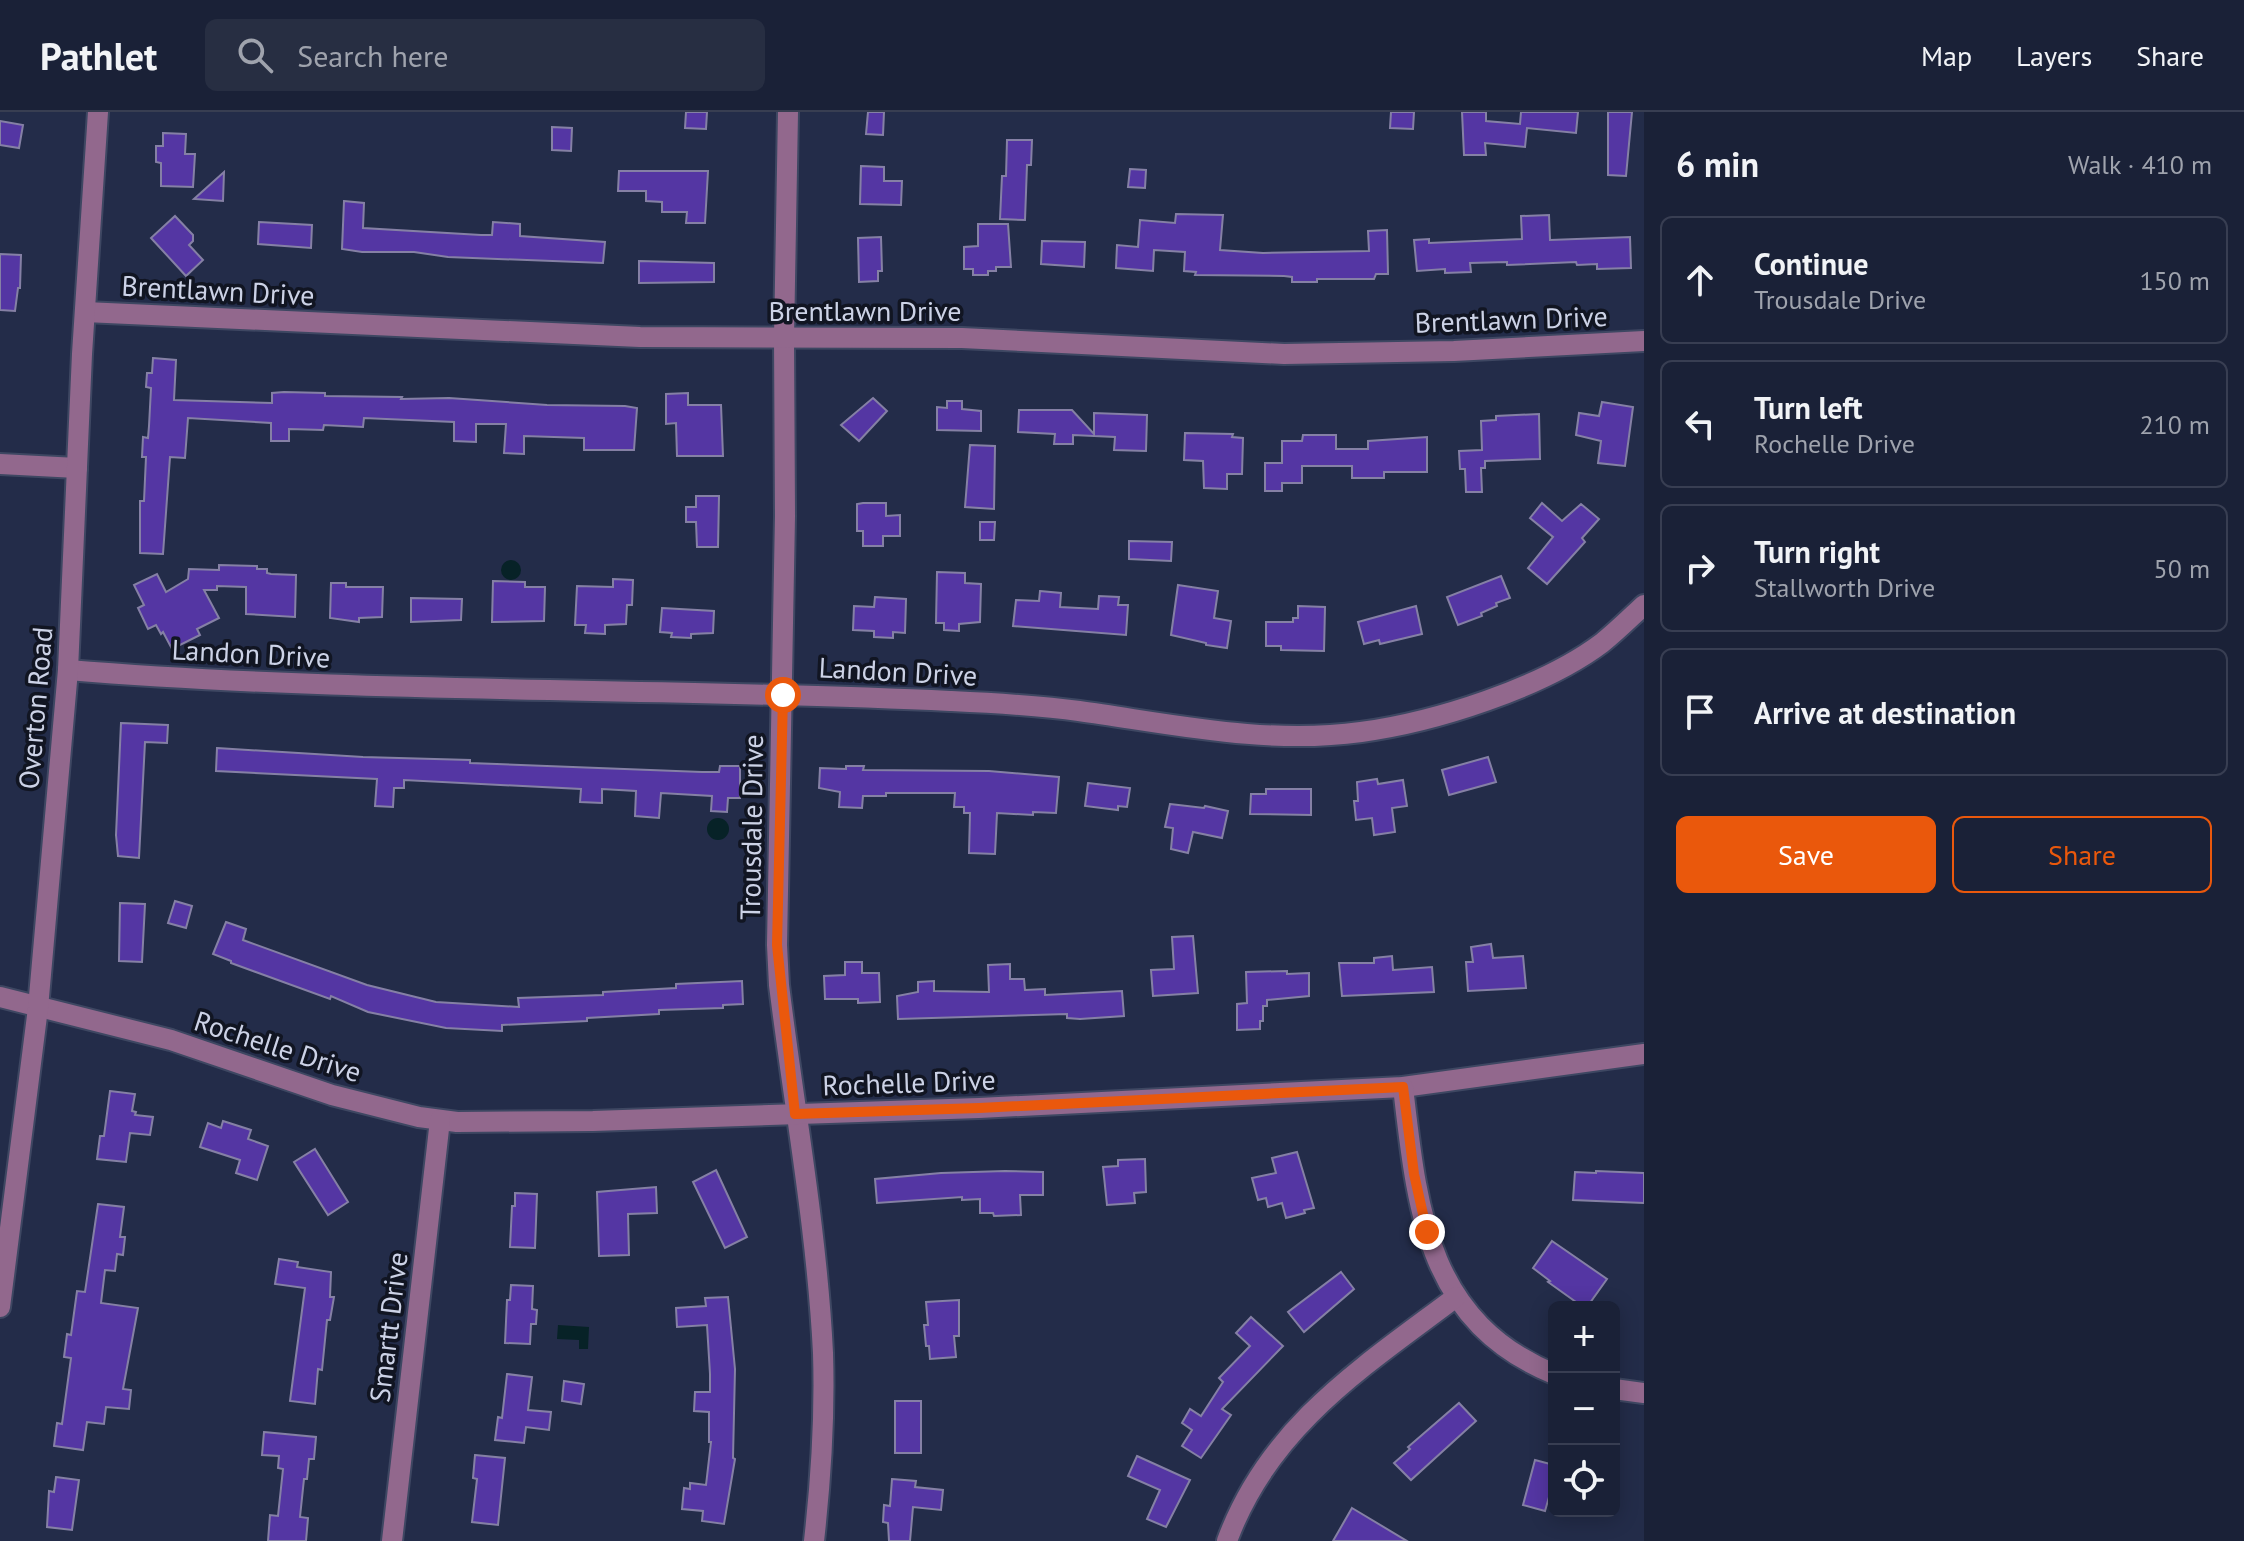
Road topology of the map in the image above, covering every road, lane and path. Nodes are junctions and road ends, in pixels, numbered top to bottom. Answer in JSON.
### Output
{"nodes":[{"id":1,"x":98,"y":112,"type":"edge"},
{"id":2,"x":788,"y":112,"type":"edge"},
{"id":3,"x":85,"y":312,"type":"junction"},
{"id":4,"x":784,"y":338,"type":"junction"},
{"id":5,"x":1644,"y":341,"type":"edge"},
{"id":6,"x":0,"y":464,"type":"edge"},
{"id":7,"x":77,"y":468,"type":"junction"},
{"id":8,"x":1644,"y":605,"type":"edge"},
{"id":9,"x":68,"y":670,"type":"junction"},
{"id":10,"x":783,"y":695,"type":"junction"},
{"id":11,"x":0,"y":997,"type":"edge"},
{"id":12,"x":38,"y":1008,"type":"junction"},
{"id":13,"x":1644,"y":1054,"type":"edge"},
{"id":14,"x":1403,"y":1087,"type":"junction"},
{"id":15,"x":795,"y":1114,"type":"junction"},
{"id":16,"x":440,"y":1120,"type":"junction"},
{"id":17,"x":1456,"y":1297,"type":"junction"},
{"id":18,"x":0,"y":1307,"type":"edge"},
{"id":19,"x":1552,"y":1373,"type":"edge"},
{"id":20,"x":1620,"y":1390,"type":"edge"},
{"id":21,"x":1644,"y":1393,"type":"edge"},
{"id":22,"x":392,"y":1541,"type":"edge"},
{"id":23,"x":814,"y":1541,"type":"edge"},
{"id":24,"x":1227,"y":1541,"type":"edge"}],
"edges":[{"from":1,"to":3,"type":"street","name":"Overton Road"},
{"from":2,"to":4,"type":"street","name":"Trousdale Drive"},
{"from":3,"to":4,"type":"street","name":"Brentlawn Drive"},
{"from":3,"to":7,"type":"street","name":"Overton Road"},
{"from":4,"to":5,"type":"street","name":"Brentlawn Drive"},
{"from":4,"to":10,"type":"street","name":"Trousdale Drive"},
{"from":6,"to":7,"type":"street"},
{"from":7,"to":9,"type":"street","name":"Overton Road"},
{"from":8,"to":10,"type":"street","name":"Landon Drive"},
{"from":9,"to":10,"type":"street","name":"Landon Drive"},
{"from":9,"to":12,"type":"street","name":"Overton Road"},
{"from":10,"to":15,"type":"street","name":"Trousdale Drive"},
{"from":11,"to":12,"type":"street","name":"Rochelle Drive"},
{"from":12,"to":16,"type":"street","name":"Rochelle Drive"},
{"from":12,"to":18,"type":"street","name":"Overton Road"},
{"from":13,"to":14,"type":"street","name":"Rochelle Drive"},
{"from":14,"to":15,"type":"street","name":"Rochelle Drive"},
{"from":14,"to":17,"type":"street"},
{"from":15,"to":16,"type":"street","name":"Rochelle Drive"},
{"from":15,"to":23,"type":"street","name":"Trousdale Drive"},
{"from":16,"to":22,"type":"street","name":"Smartt Drive"},
{"from":17,"to":19,"type":"street"},
{"from":17,"to":24,"type":"street"},
{"from":20,"to":21,"type":"street"}]}
